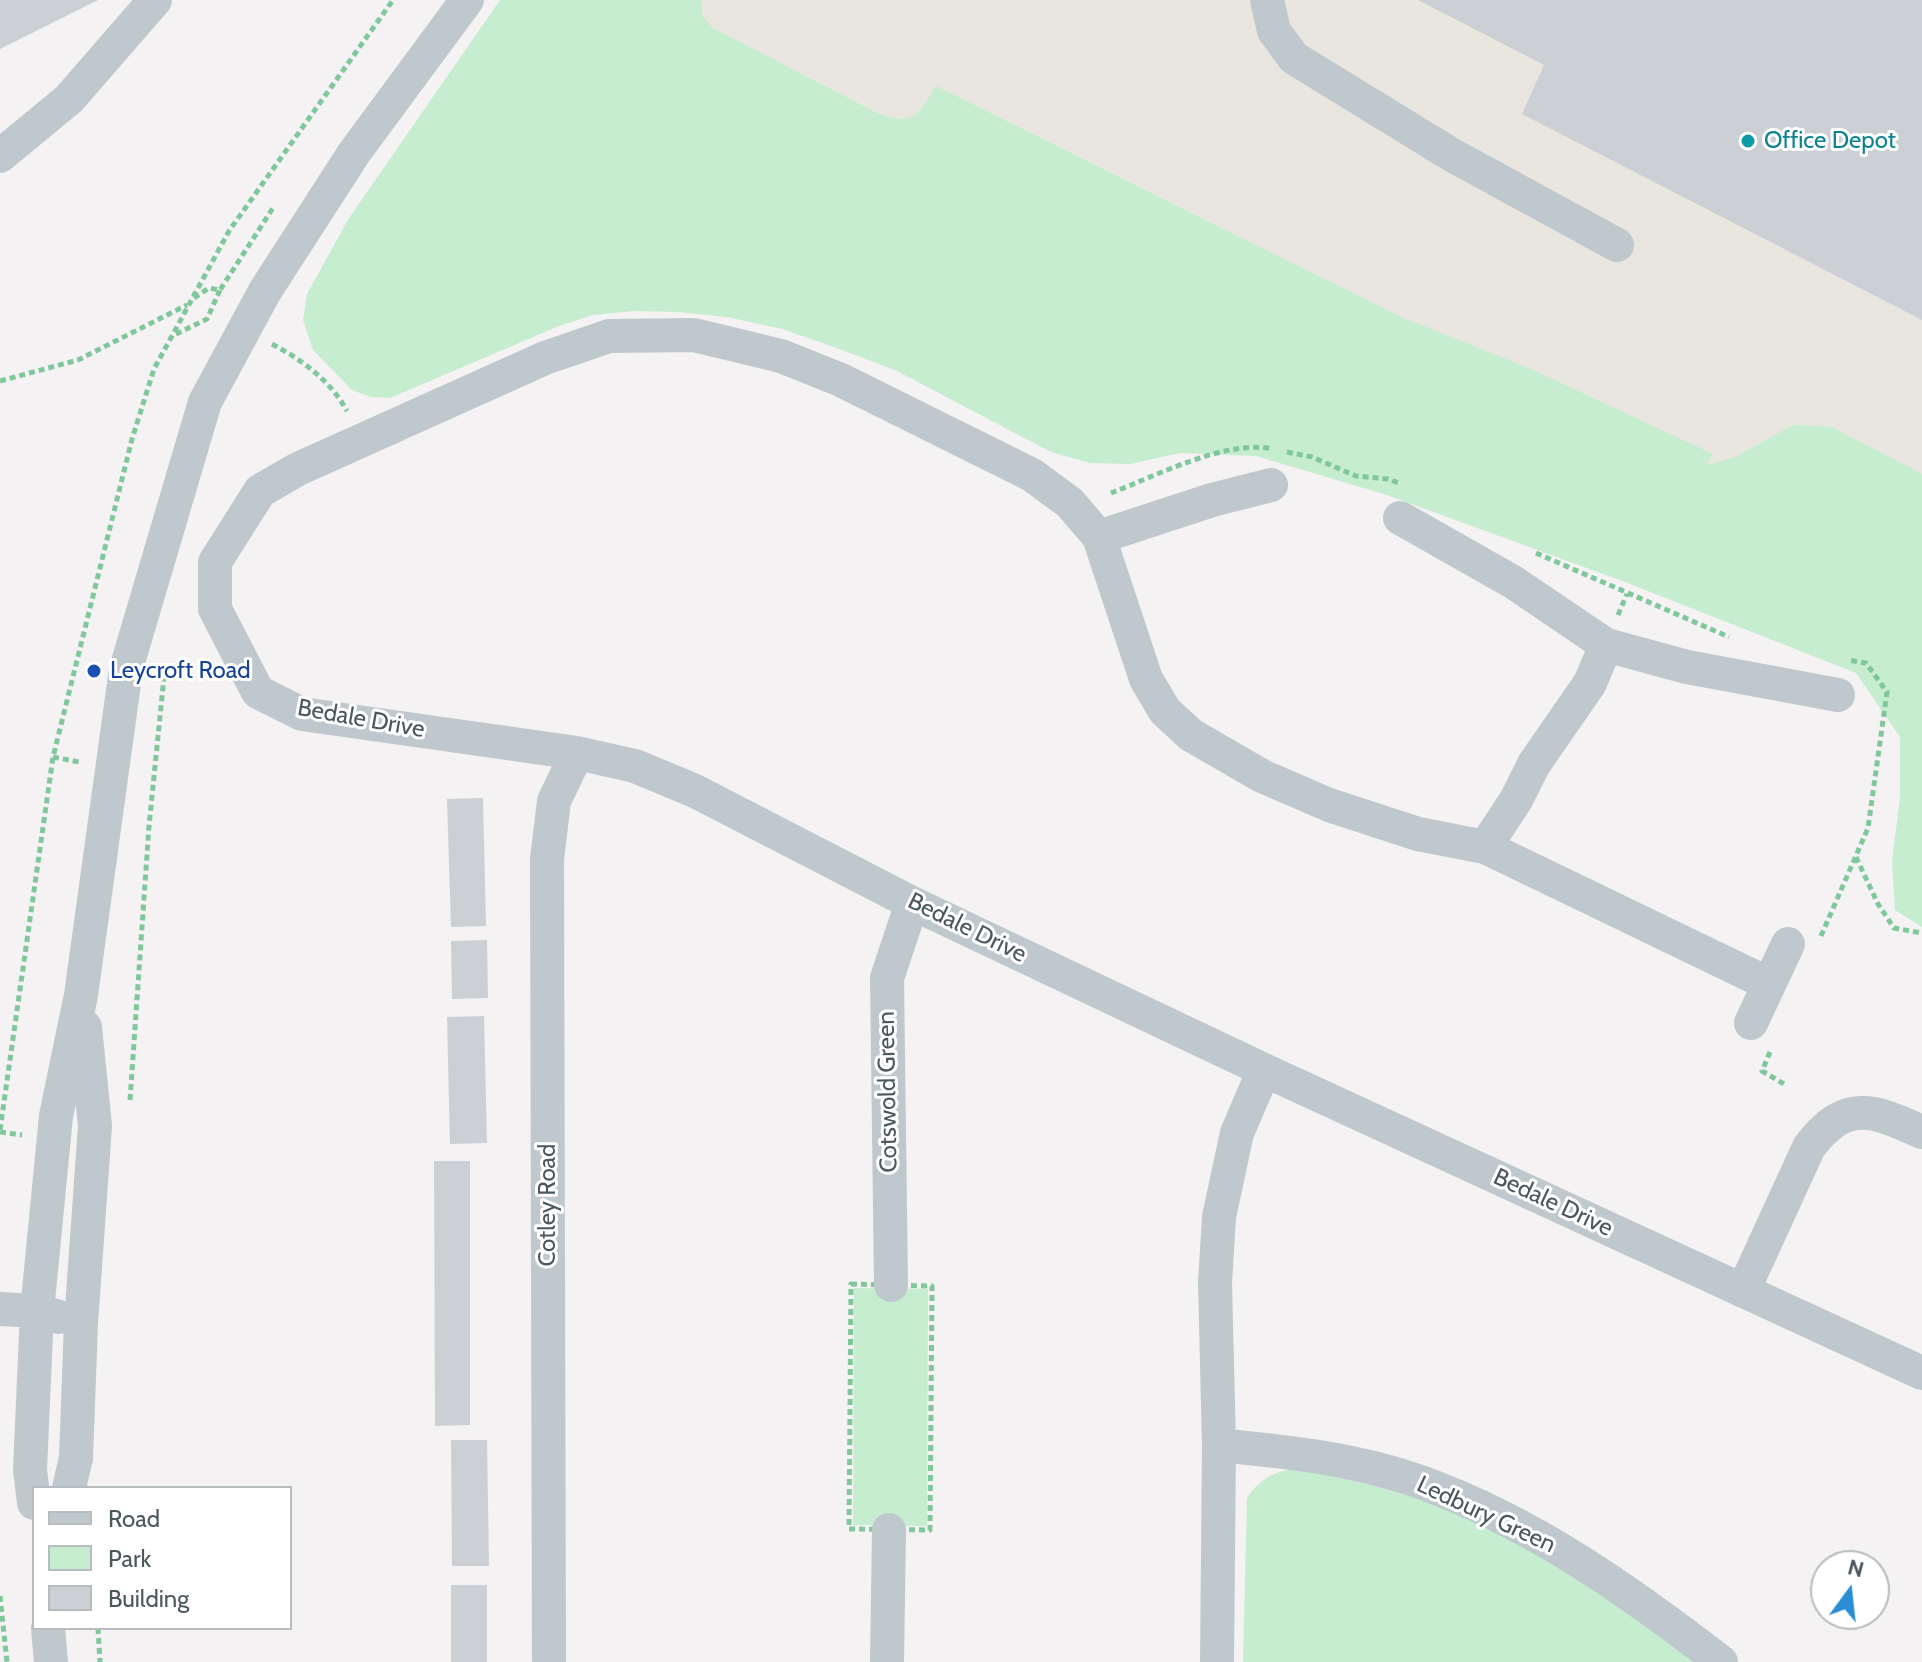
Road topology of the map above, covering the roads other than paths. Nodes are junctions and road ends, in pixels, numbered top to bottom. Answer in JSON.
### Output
{"nodes":[{"id":1,"x":155,"y":0,"type":"edge"},
{"id":2,"x":467,"y":0,"type":"edge"},
{"id":3,"x":1267,"y":0,"type":"edge"},
{"id":4,"x":0,"y":156,"type":"edge"},
{"id":5,"x":1617,"y":245,"type":"dead end"},
{"id":6,"x":1271,"y":485,"type":"dead end"},
{"id":7,"x":1400,"y":518,"type":"dead end"},
{"id":8,"x":1099,"y":537,"type":"junction"},
{"id":9,"x":1606,"y":645,"type":"junction"},
{"id":10,"x":1838,"y":695,"type":"dead end"},
{"id":11,"x":577,"y":753,"type":"junction"},
{"id":12,"x":1485,"y":847,"type":"junction"},
{"id":13,"x":912,"y":903,"type":"junction"},
{"id":14,"x":1788,"y":944,"type":"dead end"},
{"id":15,"x":1769,"y":984,"type":"junction"},
{"id":16,"x":81,"y":995,"type":"junction"},
{"id":17,"x":1751,"y":1023,"type":"dead end"},
{"id":18,"x":1264,"y":1070,"type":"junction"},
{"id":19,"x":1922,"y":1132,"type":"edge"},
{"id":20,"x":891,"y":1285,"type":"road end"},
{"id":21,"x":1743,"y":1291,"type":"junction"},
{"id":22,"x":0,"y":1309,"type":"edge"},
{"id":23,"x":37,"y":1311,"type":"junction"},
{"id":24,"x":81,"y":1323,"type":"junction"},
{"id":25,"x":1922,"y":1373,"type":"edge"},
{"id":26,"x":1219,"y":1445,"type":"junction"},
{"id":27,"x":32,"y":1486,"type":"edge"},
{"id":28,"x":69,"y":1486,"type":"edge"},
{"id":29,"x":889,"y":1530,"type":"road end"},
{"id":30,"x":48,"y":1630,"type":"edge"},
{"id":31,"x":51,"y":1662,"type":"edge"},
{"id":32,"x":549,"y":1662,"type":"edge"},
{"id":33,"x":887,"y":1662,"type":"edge"},
{"id":34,"x":1217,"y":1662,"type":"edge"},
{"id":35,"x":1721,"y":1662,"type":"edge"}],
"edges":[{"from":1,"to":4,"type":"street"},
{"from":2,"to":16,"type":"street"},
{"from":3,"to":5,"type":"street"},
{"from":6,"to":8,"type":"street"},
{"from":7,"to":9,"type":"street"},
{"from":8,"to":11,"type":"street","name":"Bedale Drive"},
{"from":8,"to":12,"type":"street","name":"Bedale Drive"},
{"from":9,"to":10,"type":"street"},
{"from":9,"to":12,"type":"street"},
{"from":11,"to":13,"type":"street","name":"Bedale Drive"},
{"from":11,"to":32,"type":"street","name":"Cotley Road"},
{"from":12,"to":15,"type":"street","name":"Bedale Drive"},
{"from":13,"to":18,"type":"street","name":"Bedale Drive"},
{"from":13,"to":20,"type":"street","name":"Cotswold Green"},
{"from":14,"to":15,"type":"street"},
{"from":15,"to":17,"type":"street"},
{"from":16,"to":23,"type":"street"},
{"from":16,"to":24,"type":"street"},
{"from":18,"to":21,"type":"street","name":"Bedale Drive"},
{"from":18,"to":26,"type":"street"},
{"from":19,"to":21,"type":"street"},
{"from":21,"to":25,"type":"street","name":"Bedale Drive"},
{"from":22,"to":23,"type":"street"},
{"from":23,"to":24,"type":"street"},
{"from":23,"to":27,"type":"street"},
{"from":24,"to":28,"type":"street"},
{"from":26,"to":34,"type":"street"},
{"from":26,"to":35,"type":"street","name":"Ledbury Green"},
{"from":29,"to":33,"type":"street"},
{"from":30,"to":31,"type":"street"}]}
